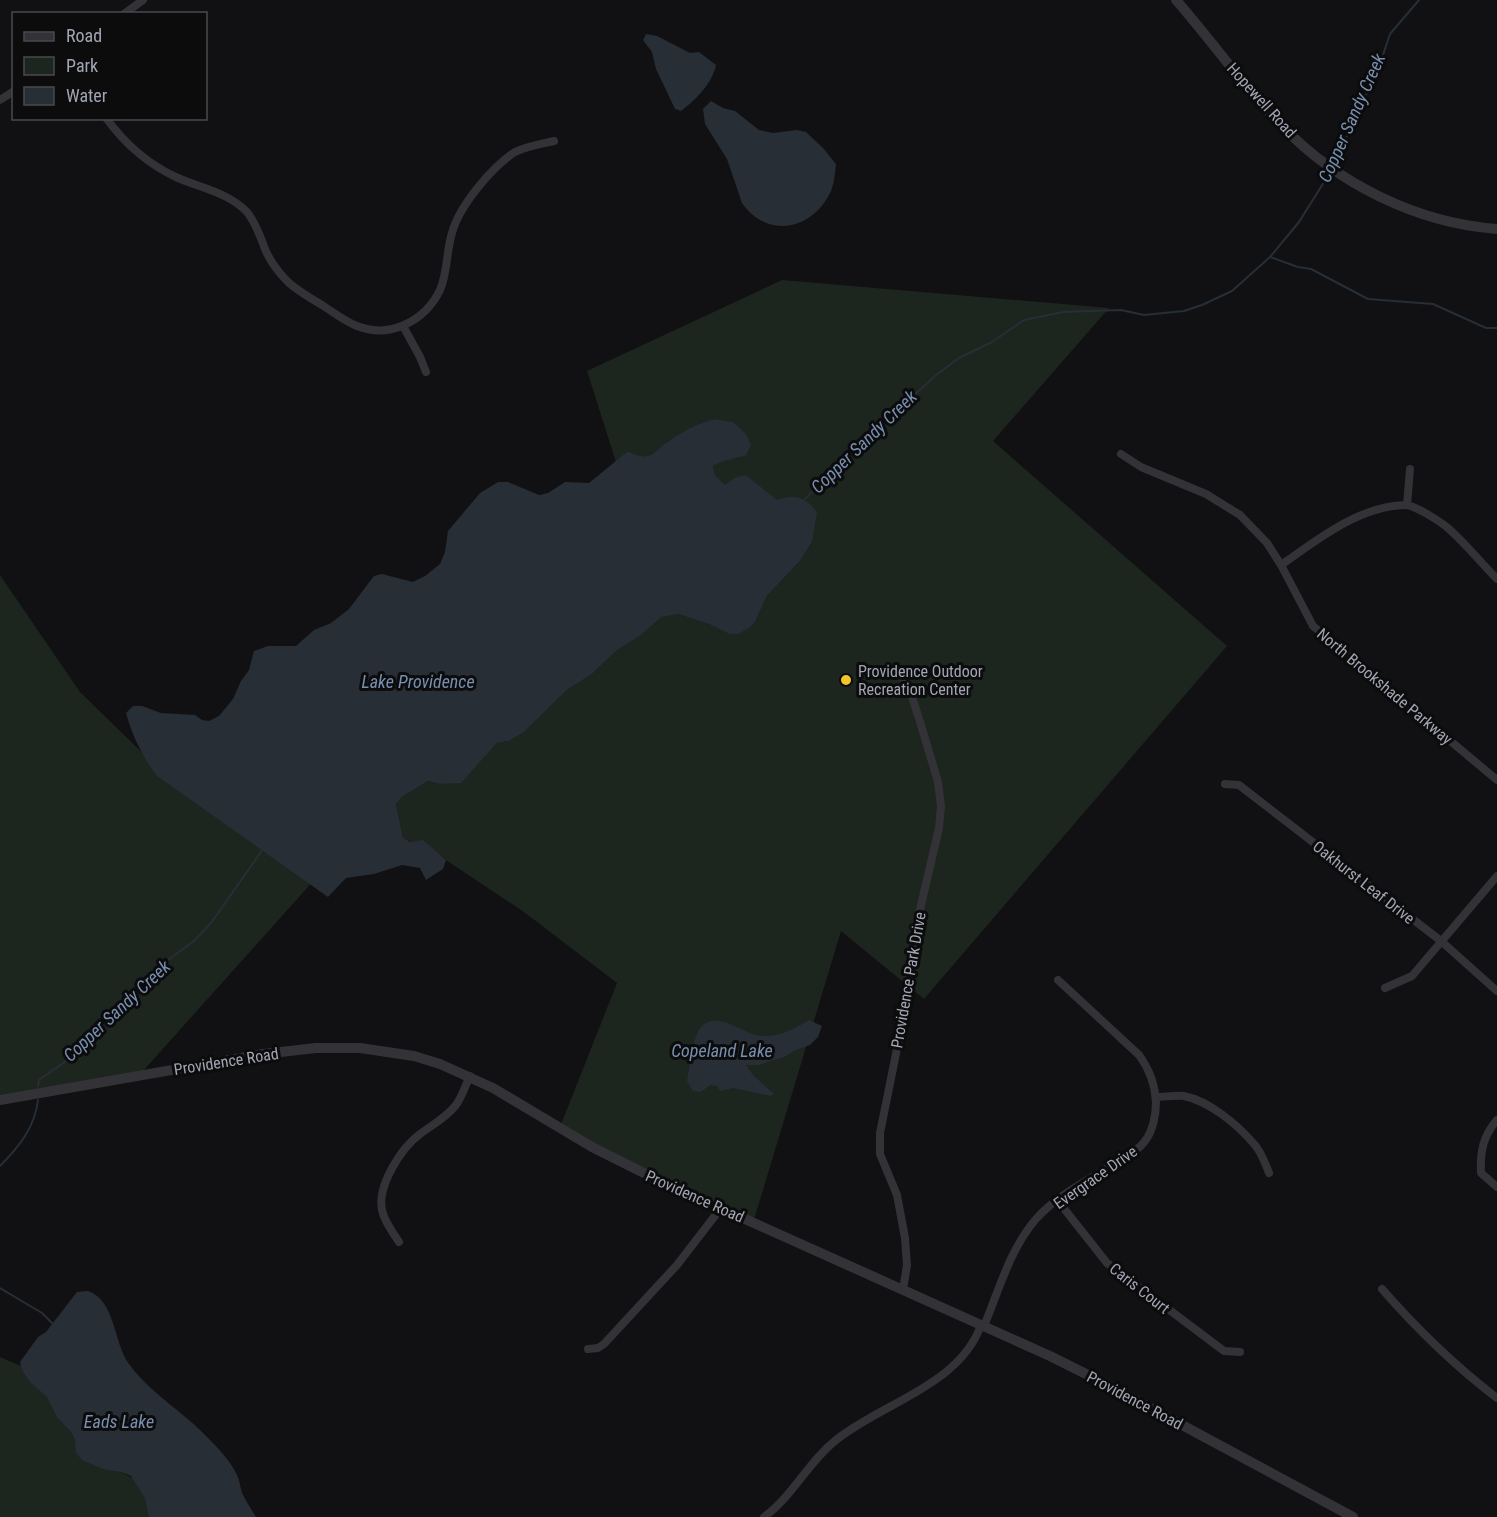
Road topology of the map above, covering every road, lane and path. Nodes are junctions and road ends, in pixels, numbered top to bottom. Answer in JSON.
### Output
{"nodes":[{"id":1,"x":144,"y":0,"type":"edge"},
{"id":2,"x":1176,"y":0,"type":"edge"},
{"id":3,"x":127,"y":12,"type":"edge"},
{"id":4,"x":108,"y":120,"type":"edge"},
{"id":5,"x":554,"y":141,"type":"dead end"},
{"id":6,"x":1497,"y":229,"type":"edge"},
{"id":7,"x":403,"y":326,"type":"junction"},
{"id":8,"x":426,"y":372,"type":"dead end"},
{"id":9,"x":1121,"y":454,"type":"dead end"},
{"id":10,"x":1410,"y":469,"type":"dead end"},
{"id":11,"x":1407,"y":505,"type":"junction"},
{"id":12,"x":1281,"y":565,"type":"junction"},
{"id":13,"x":1497,"y":579,"type":"edge"},
{"id":14,"x":900,"y":673,"type":"dead end"},
{"id":15,"x":1497,"y":780,"type":"edge"},
{"id":16,"x":1225,"y":784,"type":"dead end"},
{"id":17,"x":1497,"y":876,"type":"edge"},
{"id":18,"x":1440,"y":941,"type":"junction"},
{"id":19,"x":1058,"y":980,"type":"dead end"},
{"id":20,"x":1384,"y":988,"type":"dead end"},
{"id":21,"x":1497,"y":991,"type":"edge"},
{"id":22,"x":470,"y":1076,"type":"junction"},
{"id":23,"x":1156,"y":1097,"type":"junction"},
{"id":24,"x":0,"y":1100,"type":"edge"},
{"id":25,"x":1497,"y":1120,"type":"edge"},
{"id":26,"x":1269,"y":1173,"type":"dead end"},
{"id":27,"x":1497,"y":1187,"type":"edge"},
{"id":28,"x":1058,"y":1201,"type":"junction"},
{"id":29,"x":722,"y":1208,"type":"junction"},
{"id":30,"x":399,"y":1242,"type":"dead end"},
{"id":31,"x":1382,"y":1289,"type":"dead end"},
{"id":32,"x":903,"y":1290,"type":"junction"},
{"id":33,"x":982,"y":1326,"type":"junction"},
{"id":34,"x":588,"y":1349,"type":"dead end"},
{"id":35,"x":1240,"y":1352,"type":"dead end"},
{"id":36,"x":1497,"y":1398,"type":"edge"},
{"id":37,"x":764,"y":1517,"type":"edge"},
{"id":38,"x":1353,"y":1517,"type":"edge"}],
"edges":[{"from":1,"to":3,"type":"street"},
{"from":2,"to":6,"type":"street","name":"Hopewell Road"},
{"from":4,"to":7,"type":"street"},
{"from":5,"to":7,"type":"street"},
{"from":7,"to":8,"type":"street"},
{"from":9,"to":12,"type":"street","name":"North Brookshade Parkway"},
{"from":10,"to":11,"type":"street"},
{"from":11,"to":12,"type":"street"},
{"from":11,"to":13,"type":"street"},
{"from":12,"to":15,"type":"street","name":"North Brookshade Parkway"},
{"from":14,"to":32,"type":"street","name":"Providence Park Drive"},
{"from":16,"to":18,"type":"street","name":"Oakhurst Leaf Drive"},
{"from":17,"to":18,"type":"street"},
{"from":18,"to":20,"type":"street"},
{"from":18,"to":21,"type":"street","name":"Oakhurst Leaf Drive"},
{"from":19,"to":23,"type":"street","name":"Evergrace Drive"},
{"from":22,"to":24,"type":"street","name":"Providence Road"},
{"from":22,"to":29,"type":"street","name":"Providence Road"},
{"from":22,"to":30,"type":"street"},
{"from":23,"to":26,"type":"street"},
{"from":23,"to":28,"type":"street","name":"Evergrace Drive"},
{"from":25,"to":27,"type":"street"},
{"from":28,"to":33,"type":"street","name":"Evergrace Drive"},
{"from":28,"to":35,"type":"street","name":"Caris Court"},
{"from":29,"to":32,"type":"street","name":"Providence Road"},
{"from":29,"to":34,"type":"street"},
{"from":31,"to":36,"type":"street"},
{"from":32,"to":33,"type":"street","name":"Providence Road"},
{"from":33,"to":37,"type":"street","name":"Evergrace Drive"},
{"from":33,"to":38,"type":"street","name":"Providence Road"}]}
